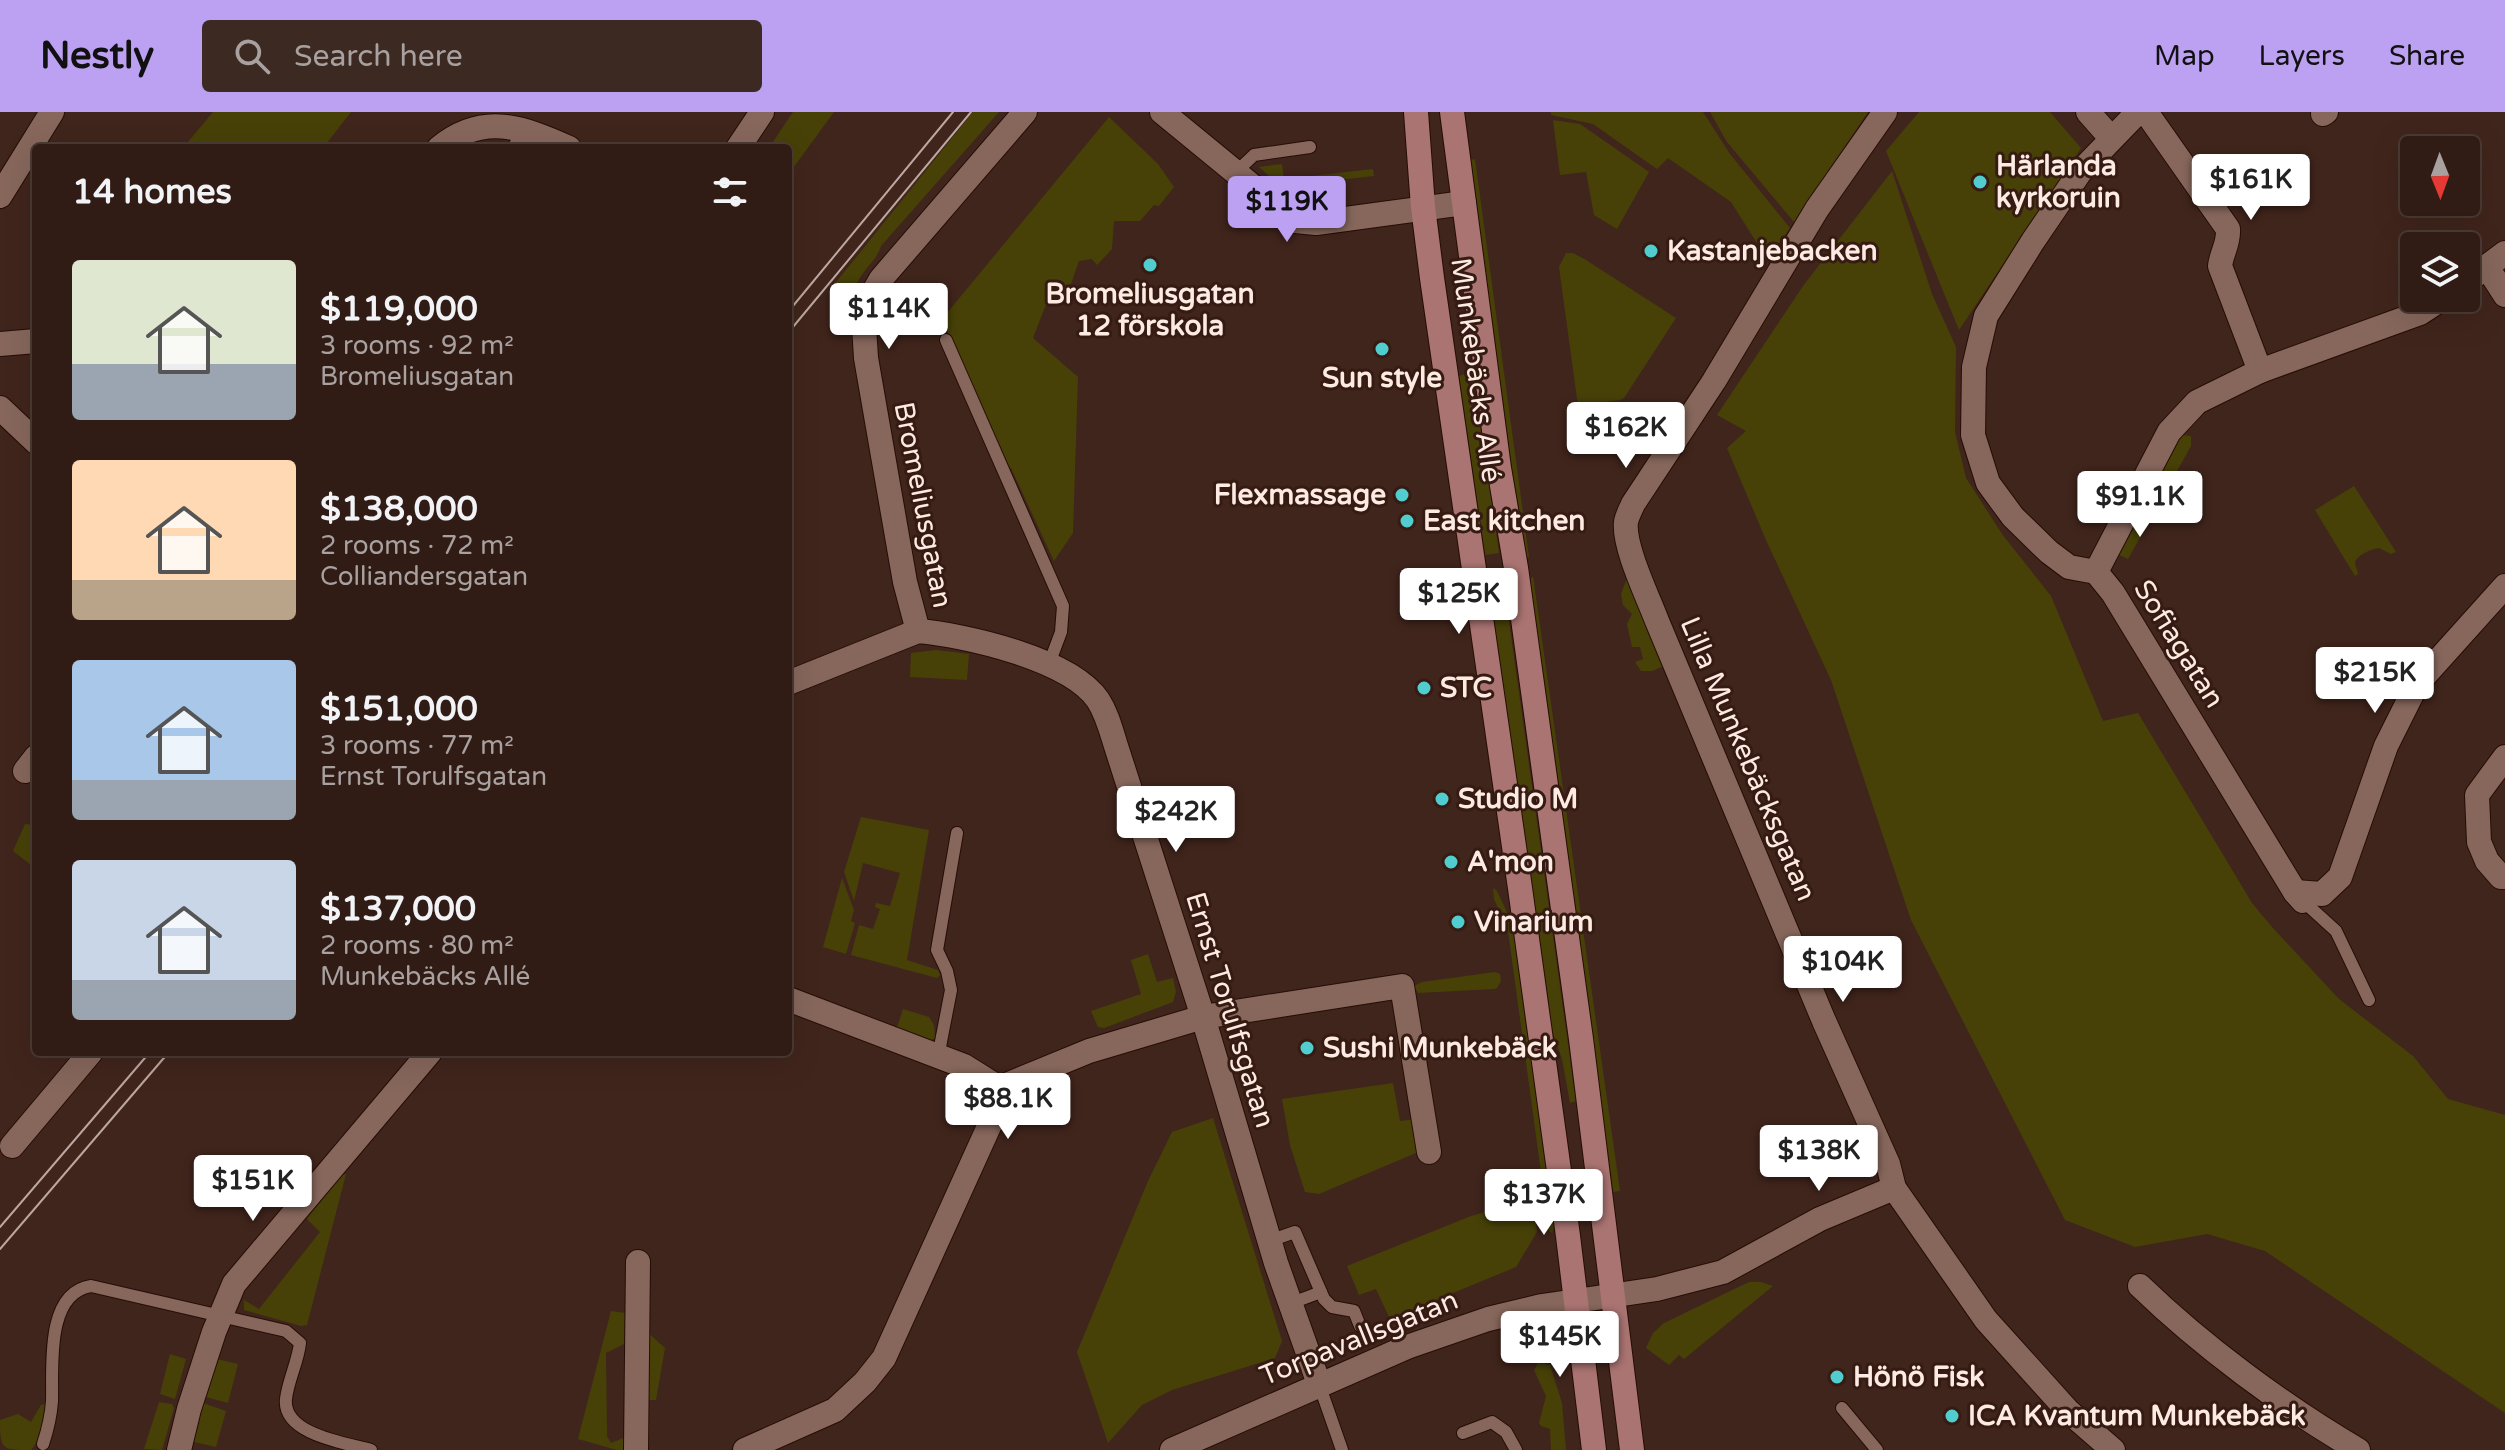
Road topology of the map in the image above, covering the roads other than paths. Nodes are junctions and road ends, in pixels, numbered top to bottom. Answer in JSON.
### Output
{"nodes":[{"id":1,"x":52,"y":112,"type":"edge"},
{"id":2,"x":762,"y":112,"type":"edge"},
{"id":3,"x":1025,"y":112,"type":"edge"},
{"id":4,"x":1162,"y":112,"type":"edge"},
{"id":5,"x":1416,"y":112,"type":"edge"},
{"id":6,"x":1452,"y":112,"type":"edge"},
{"id":7,"x":1885,"y":112,"type":"edge"},
{"id":8,"x":2088,"y":112,"type":"edge"},
{"id":9,"x":2138,"y":112,"type":"edge"},
{"id":10,"x":2146,"y":112,"type":"edge"},
{"id":11,"x":519,"y":138,"type":"edge"},
{"id":12,"x":2111,"y":138,"type":"junction"},
{"id":13,"x":32,"y":144,"type":"edge"},
{"id":14,"x":32,"y":144,"type":"edge"},
{"id":15,"x":444,"y":144,"type":"edge"},
{"id":16,"x":549,"y":144,"type":"edge"},
{"id":17,"x":741,"y":144,"type":"edge"},
{"id":18,"x":1310,"y":147,"type":"dead end"},
{"id":19,"x":1235,"y":173,"type":"junction"},
{"id":20,"x":0,"y":196,"type":"edge"},
{"id":21,"x":1464,"y":203,"type":"junction"},
{"id":22,"x":1423,"y":207,"type":"junction"},
{"id":23,"x":2496,"y":260,"type":"edge"},
{"id":24,"x":2505,"y":295,"type":"edge"},
{"id":25,"x":2422,"y":312,"type":"edge"},
{"id":26,"x":946,"y":340,"type":"dead end"},
{"id":27,"x":32,"y":341,"type":"edge"},
{"id":28,"x":0,"y":344,"type":"edge"},
{"id":29,"x":2260,"y":371,"type":"junction"},
{"id":30,"x":0,"y":408,"type":"edge"},
{"id":31,"x":32,"y":438,"type":"edge"},
{"id":32,"x":2096,"y":572,"type":"junction"},
{"id":33,"x":2505,"y":586,"type":"edge"},
{"id":34,"x":918,"y":631,"type":"junction"},
{"id":35,"x":1049,"y":664,"type":"junction"},
{"id":36,"x":792,"y":681,"type":"edge"},
{"id":37,"x":2505,"y":757,"type":"edge"},
{"id":38,"x":957,"y":833,"type":"dead end"},
{"id":39,"x":2505,"y":877,"type":"edge"},
{"id":40,"x":2299,"y":897,"type":"junction"},
{"id":41,"x":2369,"y":1000,"type":"dead end"},
{"id":42,"x":792,"y":1001,"type":"edge"},
{"id":43,"x":1203,"y":1017,"type":"junction"},
{"id":44,"x":88,"y":1056,"type":"edge"},
{"id":45,"x":427,"y":1056,"type":"edge"},
{"id":46,"x":938,"y":1057,"type":"junction"},
{"id":47,"x":999,"y":1088,"type":"junction"},
{"id":48,"x":12,"y":1146,"type":"dead end"},
{"id":49,"x":1429,"y":1152,"type":"dead end"},
{"id":50,"x":1894,"y":1188,"type":"junction"},
{"id":51,"x":1269,"y":1241,"type":"junction"},
{"id":52,"x":638,"y":1262,"type":"dead end"},
{"id":53,"x":2140,"y":1286,"type":"dead end"},
{"id":54,"x":1321,"y":1292,"type":"junction"},
{"id":55,"x":1613,"y":1296,"type":"junction"},
{"id":56,"x":1575,"y":1301,"type":"junction"},
{"id":57,"x":1289,"y":1304,"type":"junction"},
{"id":58,"x":220,"y":1316,"type":"junction"},
{"id":59,"x":1360,"y":1326,"type":"dead end"},
{"id":60,"x":1319,"y":1384,"type":"junction"},
{"id":61,"x":1842,"y":1408,"type":"dead end"},
{"id":62,"x":1463,"y":1433,"type":"dead end"},
{"id":63,"x":43,"y":1444,"type":"dead end"},
{"id":64,"x":179,"y":1450,"type":"edge"},
{"id":65,"x":371,"y":1450,"type":"edge"},
{"id":66,"x":636,"y":1450,"type":"edge"},
{"id":67,"x":745,"y":1450,"type":"edge"},
{"id":68,"x":1172,"y":1450,"type":"edge"},
{"id":69,"x":1342,"y":1450,"type":"edge"},
{"id":70,"x":1516,"y":1450,"type":"edge"},
{"id":71,"x":1594,"y":1450,"type":"edge"},
{"id":72,"x":1632,"y":1450,"type":"edge"},
{"id":73,"x":1877,"y":1450,"type":"edge"},
{"id":74,"x":2113,"y":1450,"type":"edge"},
{"id":75,"x":2358,"y":1450,"type":"edge"}],
"edges":[{"from":1,"to":13,"type":"street"},
{"from":2,"to":17,"type":"street"},
{"from":3,"to":34,"type":"street","name":"Bromeliusgatan"},
{"from":4,"to":19,"type":"street"},
{"from":5,"to":22,"type":"street","name":"Munkebäcks Allé"},
{"from":6,"to":21,"type":"street","name":"Munkebäcks Allé"},
{"from":7,"to":50,"type":"street","name":"Lilla Munkebäcksgatan"},
{"from":8,"to":12,"type":"street"},
{"from":9,"to":12,"type":"street"},
{"from":10,"to":29,"type":"street"},
{"from":11,"to":15,"type":"street"},
{"from":11,"to":16,"type":"street"},
{"from":12,"to":32,"type":"street"},
{"from":14,"to":20,"type":"street"},
{"from":18,"to":19,"type":"lane"},
{"from":19,"to":22,"type":"street"},
{"from":21,"to":22,"type":"street"},
{"from":21,"to":55,"type":"street","name":"Munkebäcks Allé"},
{"from":22,"to":56,"type":"street","name":"Munkebäcks Allé"},
{"from":23,"to":24,"type":"street"},
{"from":25,"to":29,"type":"street","name":"Sofiagatan"},
{"from":26,"to":35,"type":"lane"},
{"from":27,"to":28,"type":"street"},
{"from":29,"to":32,"type":"street","name":"Sofiagatan"},
{"from":30,"to":31,"type":"street"},
{"from":32,"to":40,"type":"street","name":"Sofiagatan"},
{"from":33,"to":40,"type":"street"},
{"from":34,"to":35,"type":"street","name":"Ernst Torulfsgatan"},
{"from":34,"to":36,"type":"street"},
{"from":35,"to":43,"type":"street","name":"Ernst Torulfsgatan"},
{"from":37,"to":39,"type":"street"},
{"from":38,"to":46,"type":"lane"},
{"from":40,"to":41,"type":"lane"},
{"from":42,"to":46,"type":"street"},
{"from":43,"to":47,"type":"street"},
{"from":43,"to":49,"type":"street"},
{"from":43,"to":51,"type":"street","name":"Ernst Torulfsgatan"},
{"from":44,"to":48,"type":"street"},
{"from":45,"to":58,"type":"street"},
{"from":46,"to":47,"type":"street"},
{"from":47,"to":67,"type":"street"},
{"from":50,"to":55,"type":"street"},
{"from":50,"to":74,"type":"street","name":"Lilla Munkebäcksgatan"},
{"from":51,"to":54,"type":"lane"},
{"from":51,"to":57,"type":"street","name":"Ernst Torulfsgatan"},
{"from":52,"to":66,"type":"street"},
{"from":53,"to":75,"type":"street"},
{"from":54,"to":57,"type":"lane"},
{"from":54,"to":59,"type":"lane"},
{"from":55,"to":56,"type":"street"},
{"from":55,"to":72,"type":"street","name":"Munkebäcks Allé"},
{"from":56,"to":60,"type":"street","name":"Torpavallsgatan"},
{"from":56,"to":71,"type":"street","name":"Munkebäcks Allé"},
{"from":57,"to":60,"type":"street","name":"Ernst Torulfsgatan"},
{"from":58,"to":63,"type":"lane"},
{"from":58,"to":64,"type":"street"},
{"from":58,"to":65,"type":"lane"},
{"from":60,"to":68,"type":"street","name":"Torpavallsgatan"},
{"from":60,"to":69,"type":"lane"},
{"from":61,"to":73,"type":"lane"},
{"from":62,"to":70,"type":"lane"}]}
